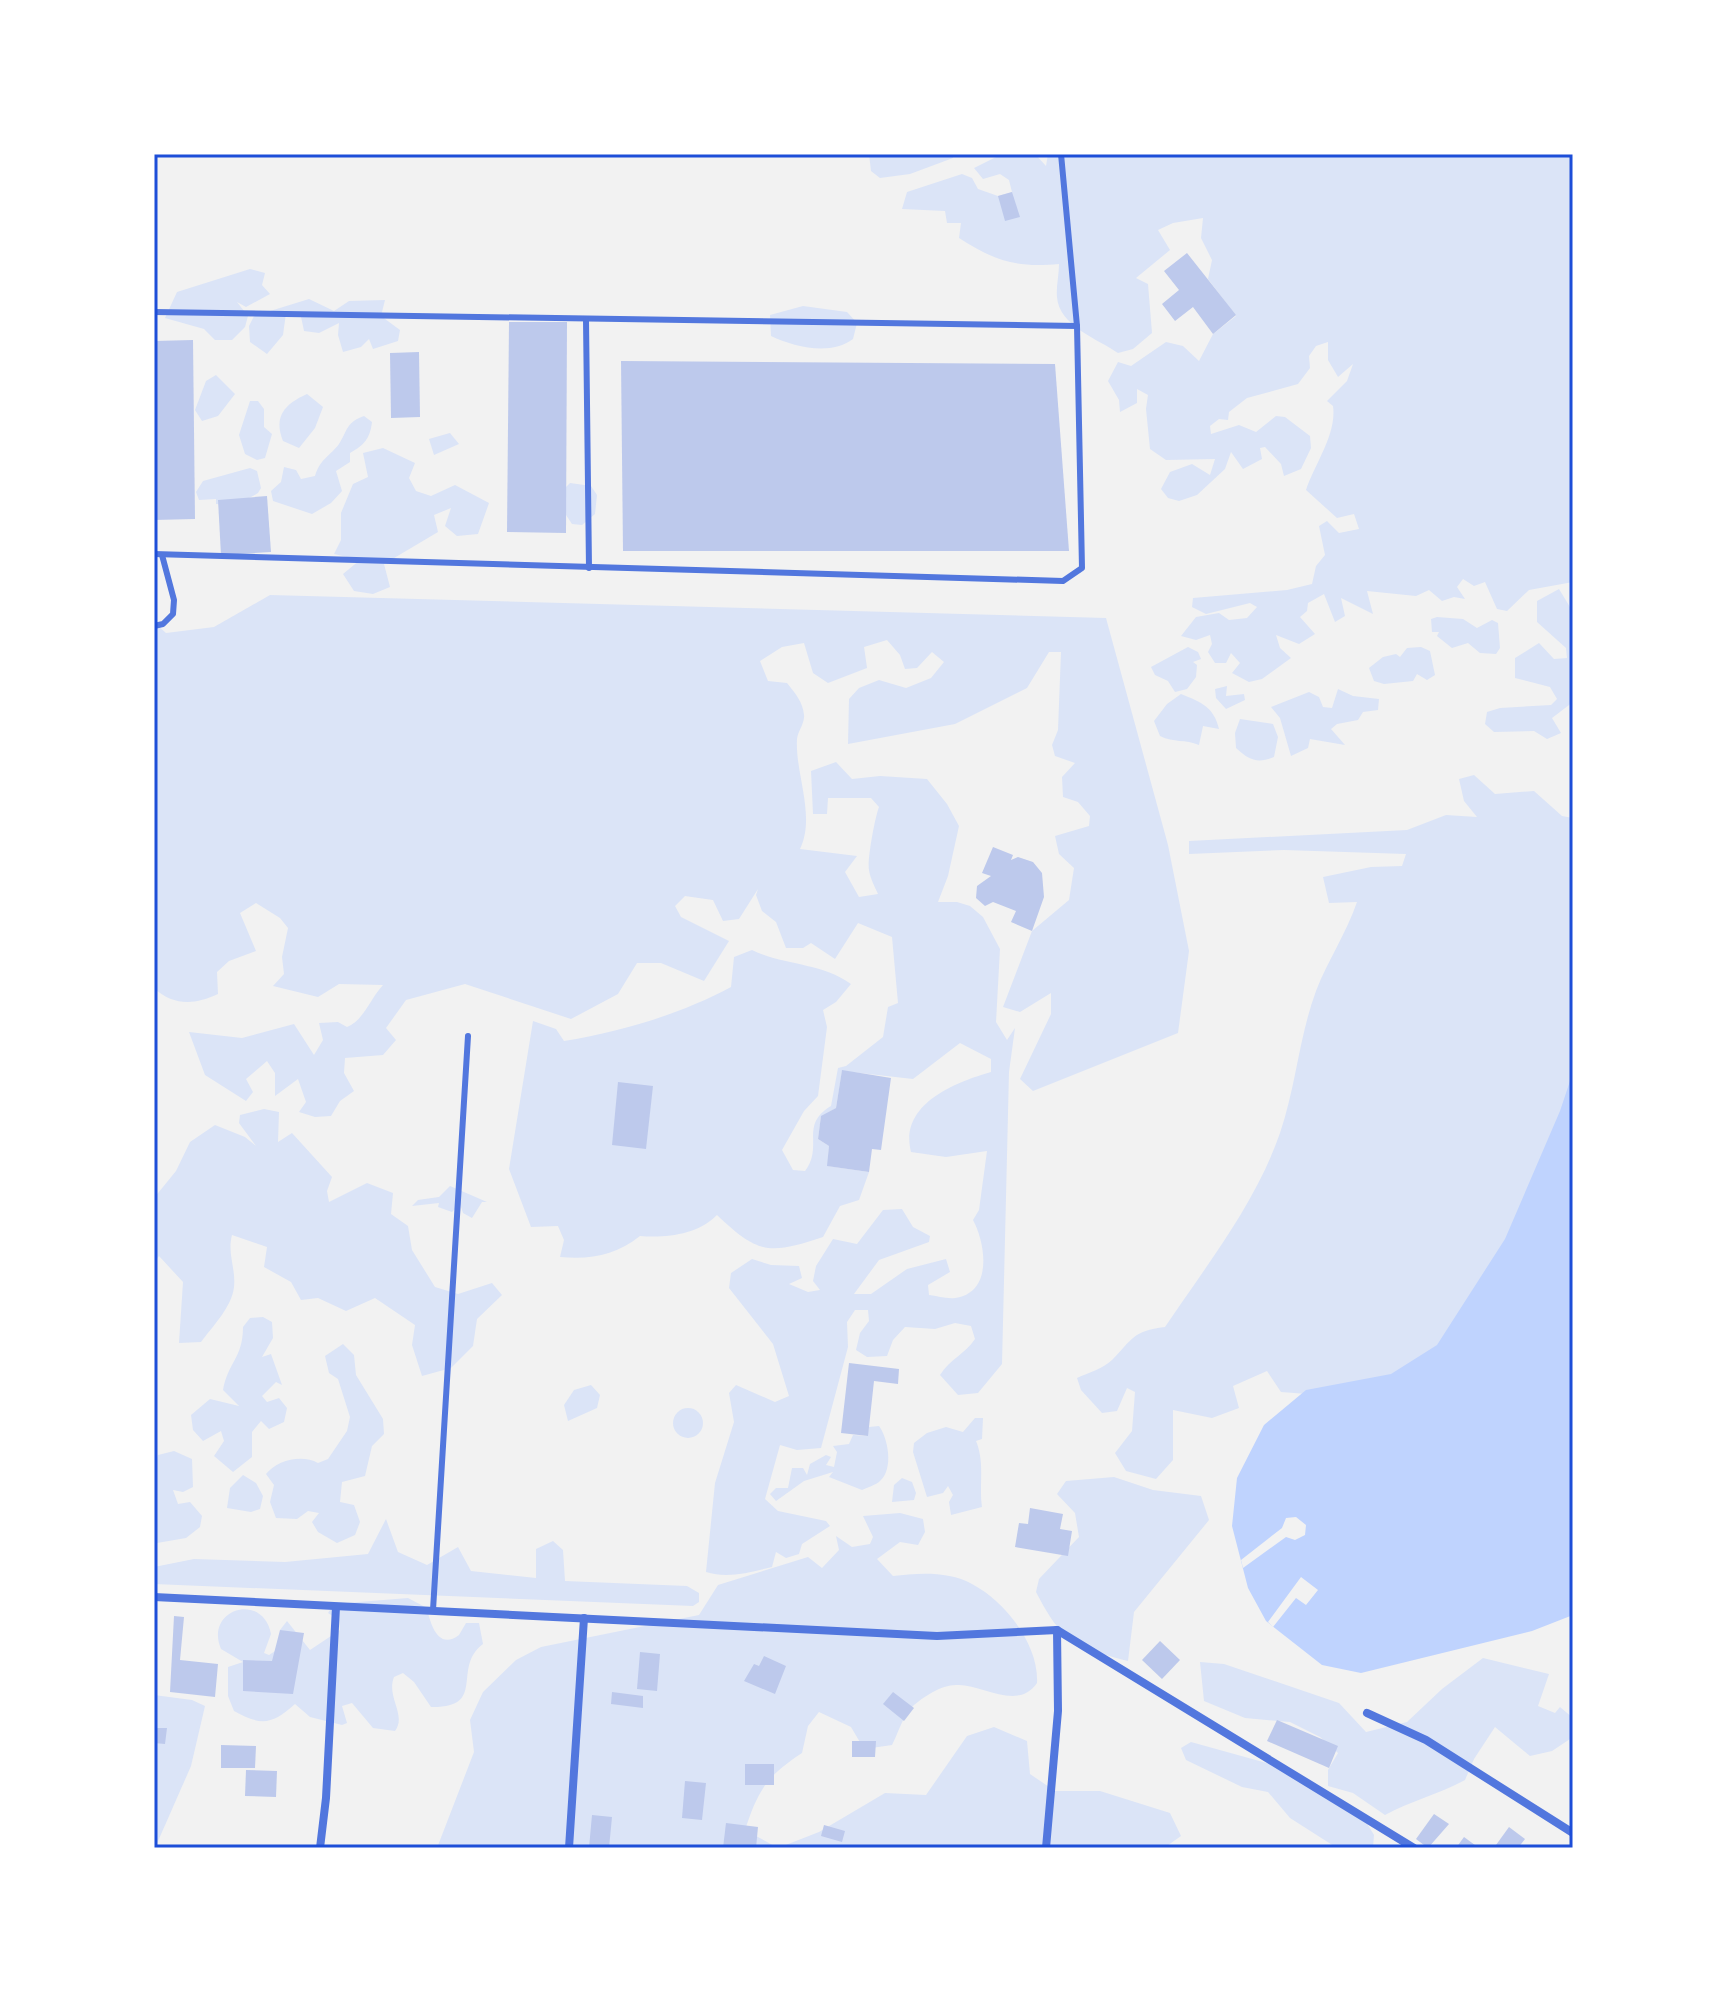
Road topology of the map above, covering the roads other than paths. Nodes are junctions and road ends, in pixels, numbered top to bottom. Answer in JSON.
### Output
{"nodes":[{"id":1,"x":1061,"y":154,"type":"edge"},
{"id":2,"x":154,"y":312,"type":"edge"},
{"id":3,"x":586,"y":320,"type":"junction"},
{"id":4,"x":1077,"y":326,"type":"junction"},
{"id":5,"x":154,"y":554,"type":"edge"},
{"id":6,"x":162,"y":555,"type":"junction"},
{"id":7,"x":589,"y":568,"type":"junction"},
{"id":8,"x":154,"y":626,"type":"edge"},
{"id":9,"x":468,"y":1036,"type":"dead end"},
{"id":10,"x":154,"y":1597,"type":"edge"},
{"id":11,"x":336,"y":1607,"type":"junction"},
{"id":12,"x":433,"y":1610,"type":"junction"},
{"id":13,"x":584,"y":1618,"type":"junction"},
{"id":14,"x":1057,"y":1630,"type":"junction"},
{"id":15,"x":1367,"y":1713,"type":"dead end"},
{"id":16,"x":1573,"y":1833,"type":"edge"},
{"id":17,"x":320,"y":1848,"type":"edge"},
{"id":18,"x":569,"y":1848,"type":"edge"},
{"id":19,"x":1046,"y":1848,"type":"edge"},
{"id":20,"x":1414,"y":1848,"type":"edge"}],
"edges":[{"from":1,"to":4,"type":"lane"},
{"from":2,"to":3,"type":"lane"},
{"from":3,"to":4,"type":"lane"},
{"from":3,"to":7,"type":"lane"},
{"from":4,"to":7,"type":"lane"},
{"from":5,"to":6,"type":"lane"},
{"from":6,"to":7,"type":"lane"},
{"from":6,"to":8,"type":"lane"},
{"from":9,"to":12,"type":"lane"},
{"from":10,"to":11,"type":"street"},
{"from":11,"to":12,"type":"street"},
{"from":11,"to":17,"type":"street"},
{"from":12,"to":13,"type":"street"},
{"from":13,"to":14,"type":"street"},
{"from":13,"to":18,"type":"street"},
{"from":14,"to":19,"type":"street"},
{"from":14,"to":20,"type":"street"},
{"from":15,"to":16,"type":"street"}]}
